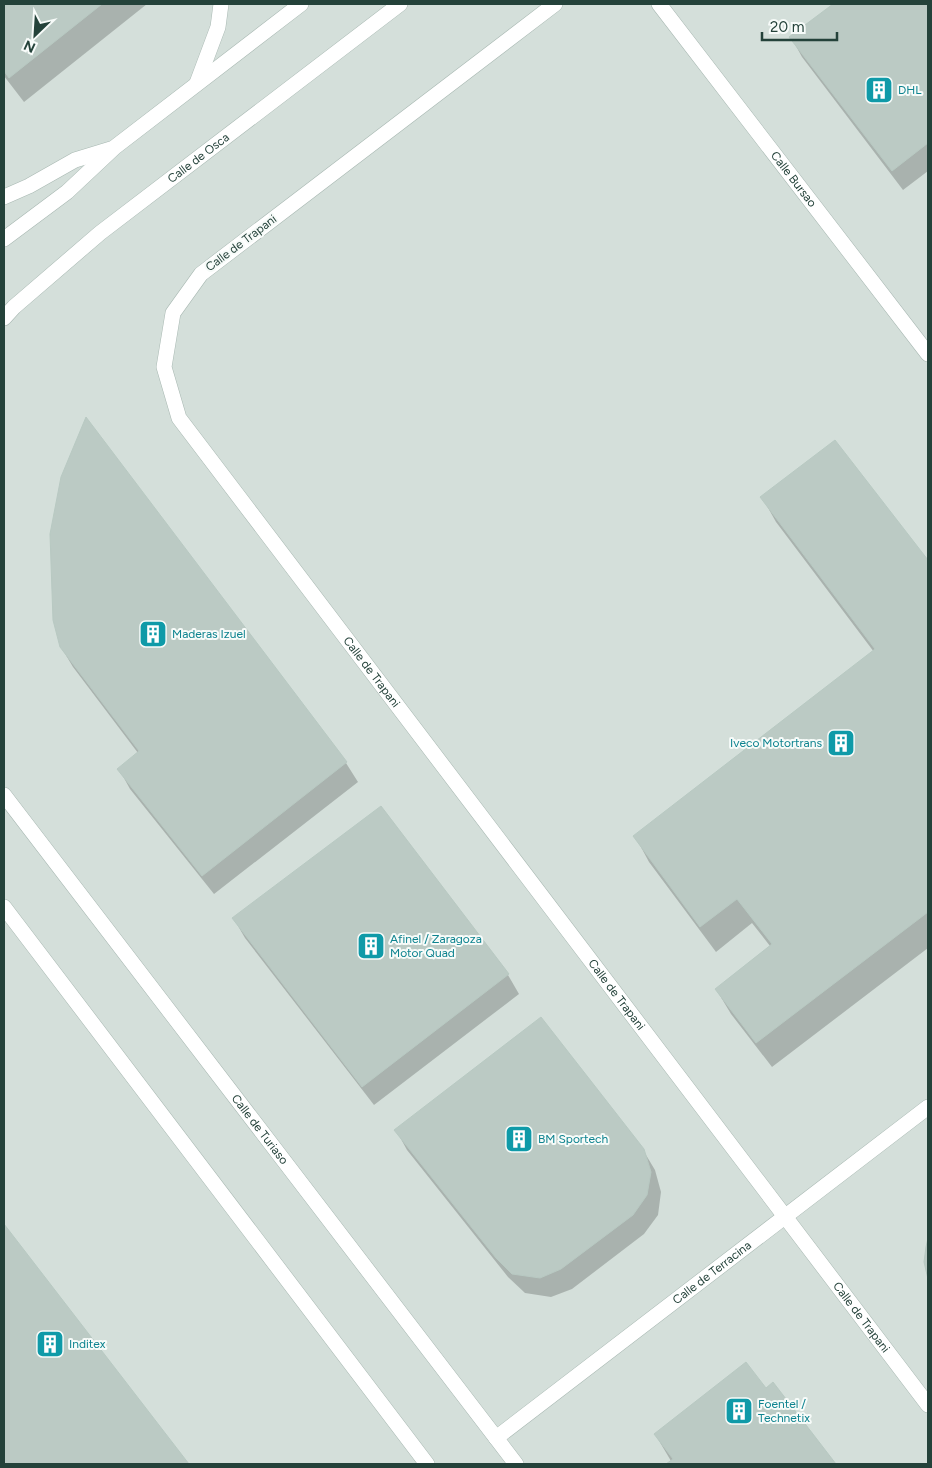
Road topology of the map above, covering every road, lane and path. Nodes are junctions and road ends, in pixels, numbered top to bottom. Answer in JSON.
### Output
{"nodes":[{"id":1,"x":221,"y":4,"type":"edge"},
{"id":2,"x":300,"y":4,"type":"edge"},
{"id":3,"x":400,"y":4,"type":"edge"},
{"id":4,"x":555,"y":4,"type":"edge"},
{"id":5,"x":659,"y":4,"type":"edge"},
{"id":6,"x":197,"y":84,"type":"junction"},
{"id":7,"x":115,"y":147,"type":"junction"},
{"id":8,"x":4,"y":197,"type":"edge"},
{"id":9,"x":4,"y":239,"type":"edge"},
{"id":10,"x":4,"y":318,"type":"edge"},
{"id":11,"x":928,"y":354,"type":"edge"},
{"id":12,"x":4,"y":795,"type":"edge"},
{"id":13,"x":4,"y":908,"type":"edge"},
{"id":14,"x":928,"y":1107,"type":"edge"},
{"id":15,"x":785,"y":1217,"type":"junction"},
{"id":16,"x":928,"y":1405,"type":"edge"},
{"id":17,"x":496,"y":1438,"type":"junction"},
{"id":18,"x":427,"y":1464,"type":"edge"},
{"id":19,"x":516,"y":1464,"type":"edge"}],
"edges":[{"from":1,"to":6,"type":"street"},
{"from":2,"to":6,"type":"street"},
{"from":3,"to":10,"type":"street","name":"Calle de Osca"},
{"from":4,"to":15,"type":"street","name":"Calle de Trapani"},
{"from":5,"to":11,"type":"street","name":"Calle Bursao"},
{"from":6,"to":7,"type":"street"},
{"from":7,"to":8,"type":"street"},
{"from":7,"to":9,"type":"street"},
{"from":12,"to":17,"type":"street","name":"Calle de Turiaso"},
{"from":13,"to":18,"type":"street"},
{"from":14,"to":15,"type":"street","name":"Calle de Terracina"},
{"from":15,"to":16,"type":"street","name":"Calle de Trapani"},
{"from":15,"to":17,"type":"street","name":"Calle de Terracina"},
{"from":17,"to":19,"type":"street","name":"Calle de Turiaso"}]}
